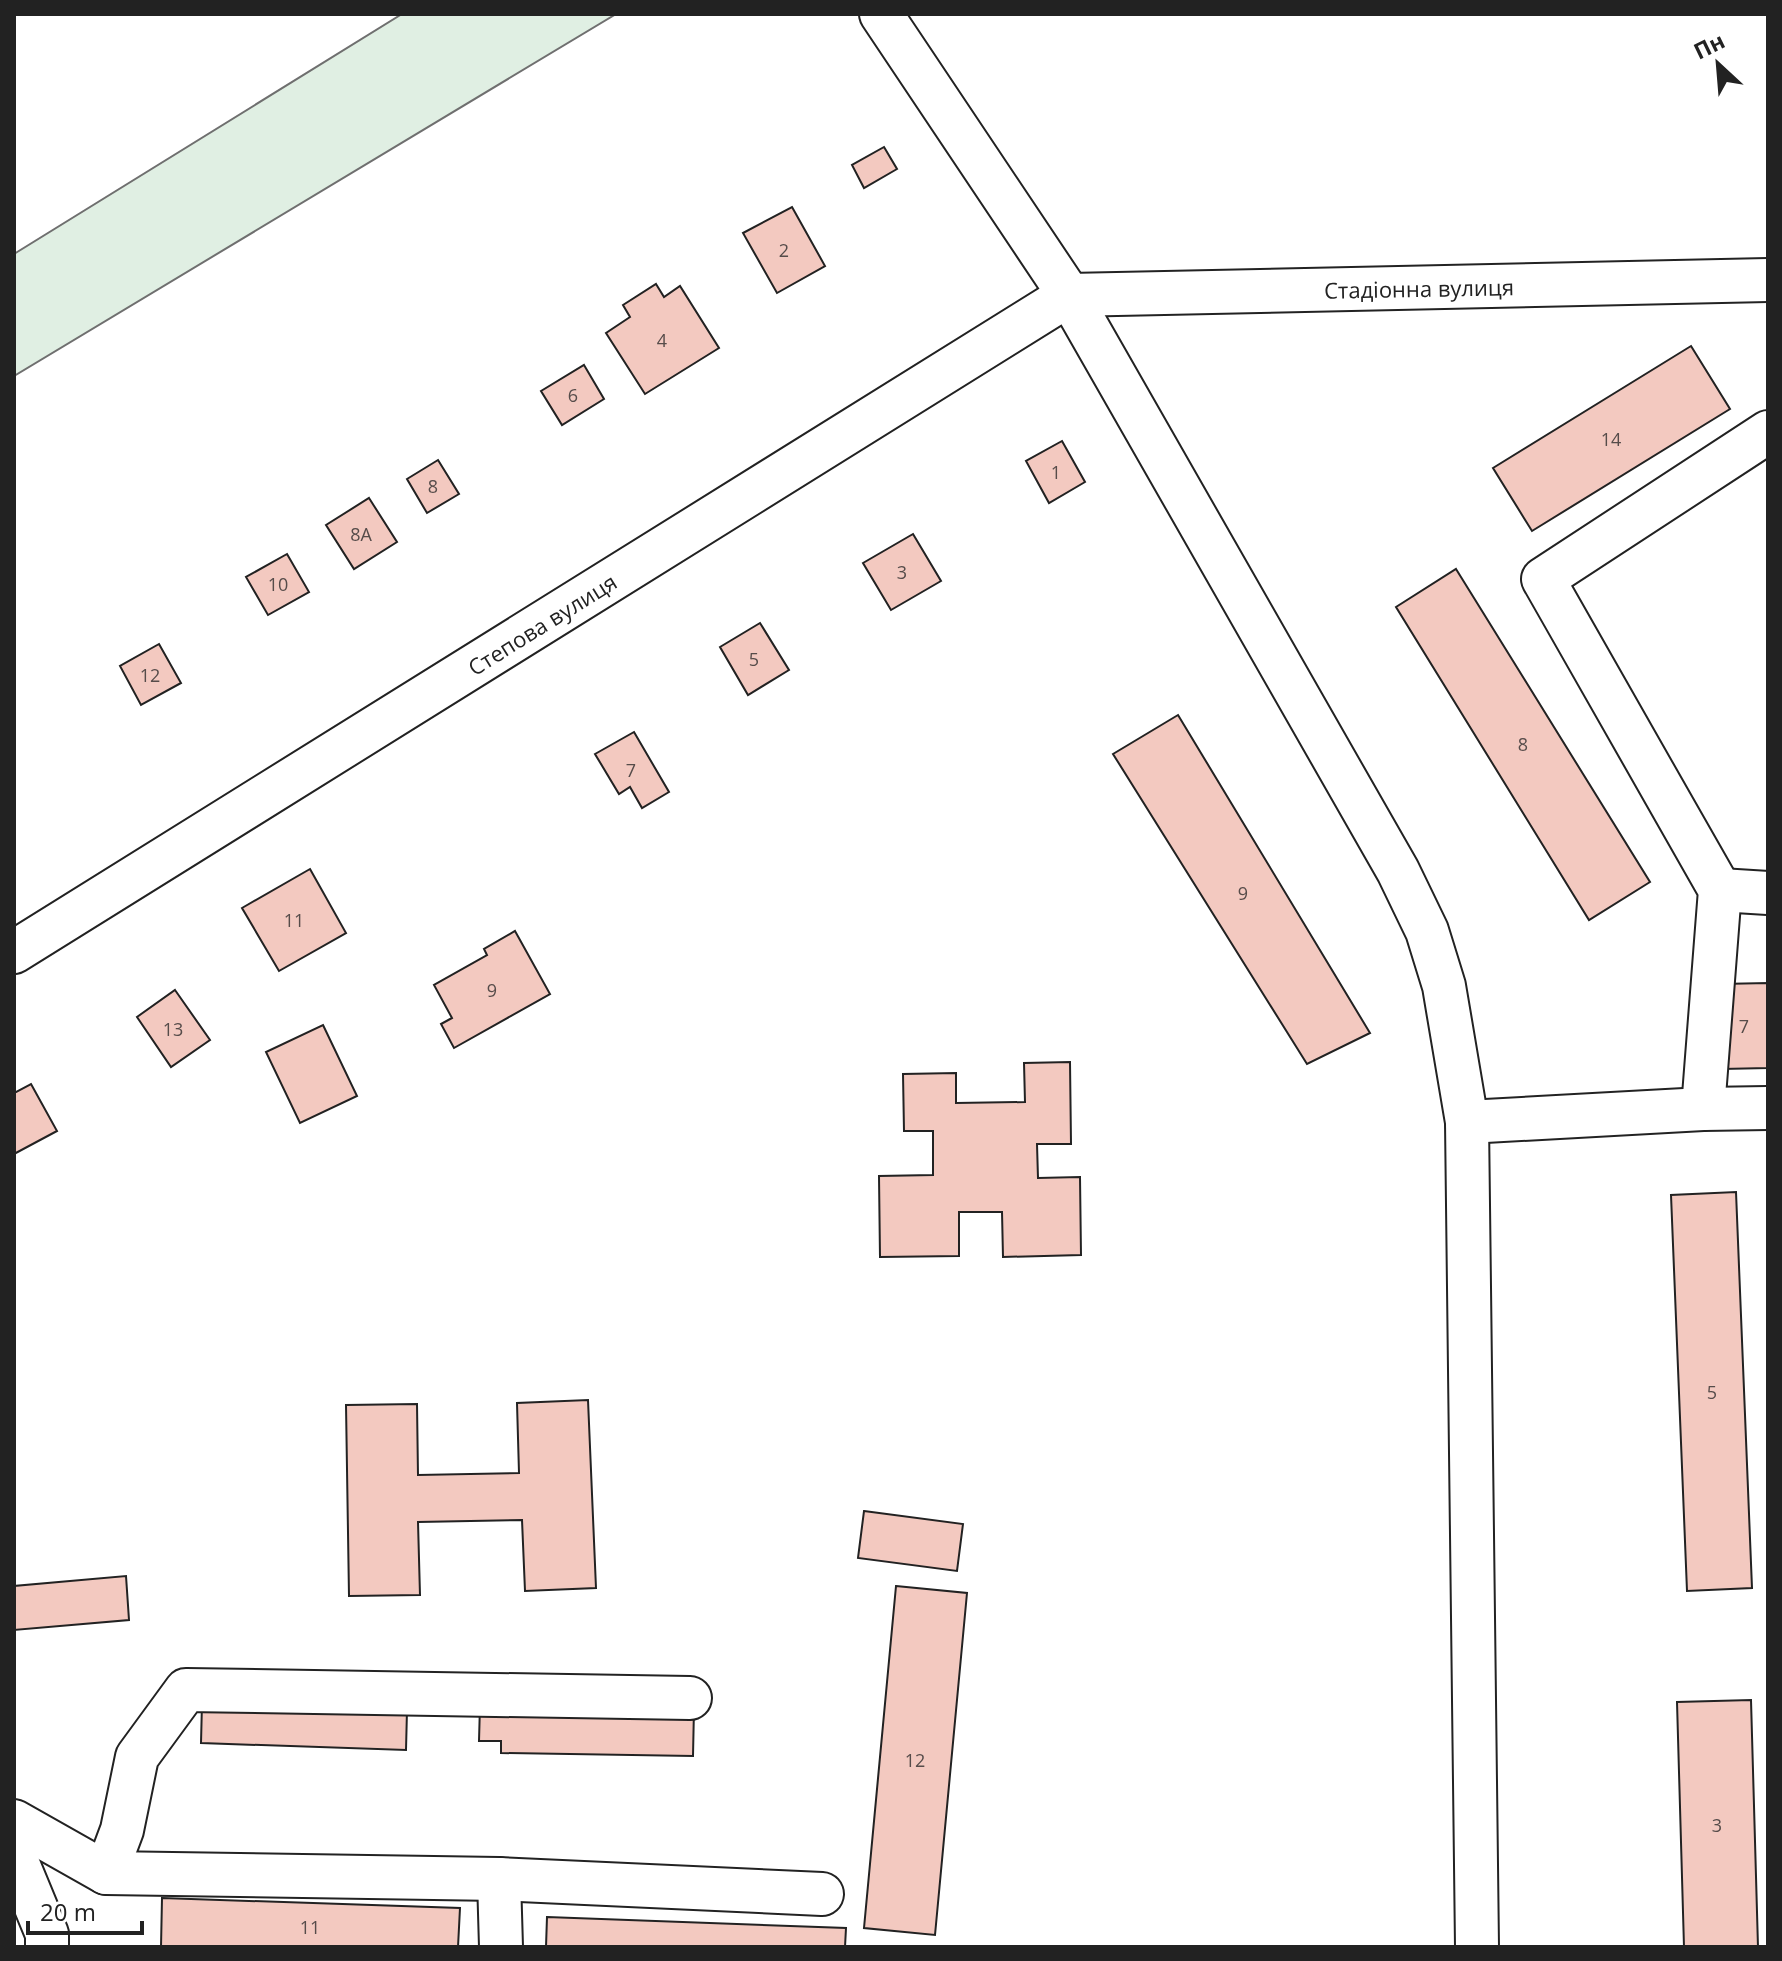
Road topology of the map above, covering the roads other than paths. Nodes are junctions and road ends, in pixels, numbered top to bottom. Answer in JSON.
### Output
{"nodes":[{"id":1,"x":881,"y":14,"type":"edge"},
{"id":2,"x":1768,"y":280,"type":"edge"},
{"id":3,"x":1069,"y":295,"type":"junction"},
{"id":4,"x":1768,"y":432,"type":"edge"},
{"id":5,"x":1720,"y":890,"type":"junction"},
{"id":6,"x":1768,"y":893,"type":"edge"},
{"id":7,"x":14,"y":952,"type":"edge"},
{"id":8,"x":1768,"y":1108,"type":"edge"},
{"id":9,"x":1703,"y":1109,"type":"junction"},
{"id":10,"x":1467,"y":1122,"type":"junction"},
{"id":11,"x":690,"y":1698,"type":"dead end"},
{"id":12,"x":14,"y":1821,"type":"edge"},
{"id":13,"x":14,"y":1854,"type":"edge"},
{"id":14,"x":106,"y":1873,"type":"junction"},
{"id":15,"x":499,"y":1879,"type":"junction"},
{"id":16,"x":822,"y":1894,"type":"dead end"},
{"id":17,"x":47,"y":1947,"type":"edge"},
{"id":18,"x":501,"y":1947,"type":"edge"},
{"id":19,"x":1477,"y":1947,"type":"edge"}],
"edges":[{"from":1,"to":3,"type":"street"},
{"from":2,"to":3,"type":"street","name":"Стадіонна вулиця"},
{"from":3,"to":7,"type":"street","name":"Степова вулиця"},
{"from":3,"to":10,"type":"street"},
{"from":4,"to":5,"type":"street"},
{"from":5,"to":6,"type":"street"},
{"from":5,"to":9,"type":"street"},
{"from":8,"to":9,"type":"street"},
{"from":9,"to":10,"type":"street"},
{"from":10,"to":19,"type":"street"},
{"from":11,"to":14,"type":"street"},
{"from":12,"to":14,"type":"street"},
{"from":13,"to":17,"type":"street"},
{"from":14,"to":15,"type":"street"},
{"from":15,"to":16,"type":"street"},
{"from":15,"to":18,"type":"street"}]}
